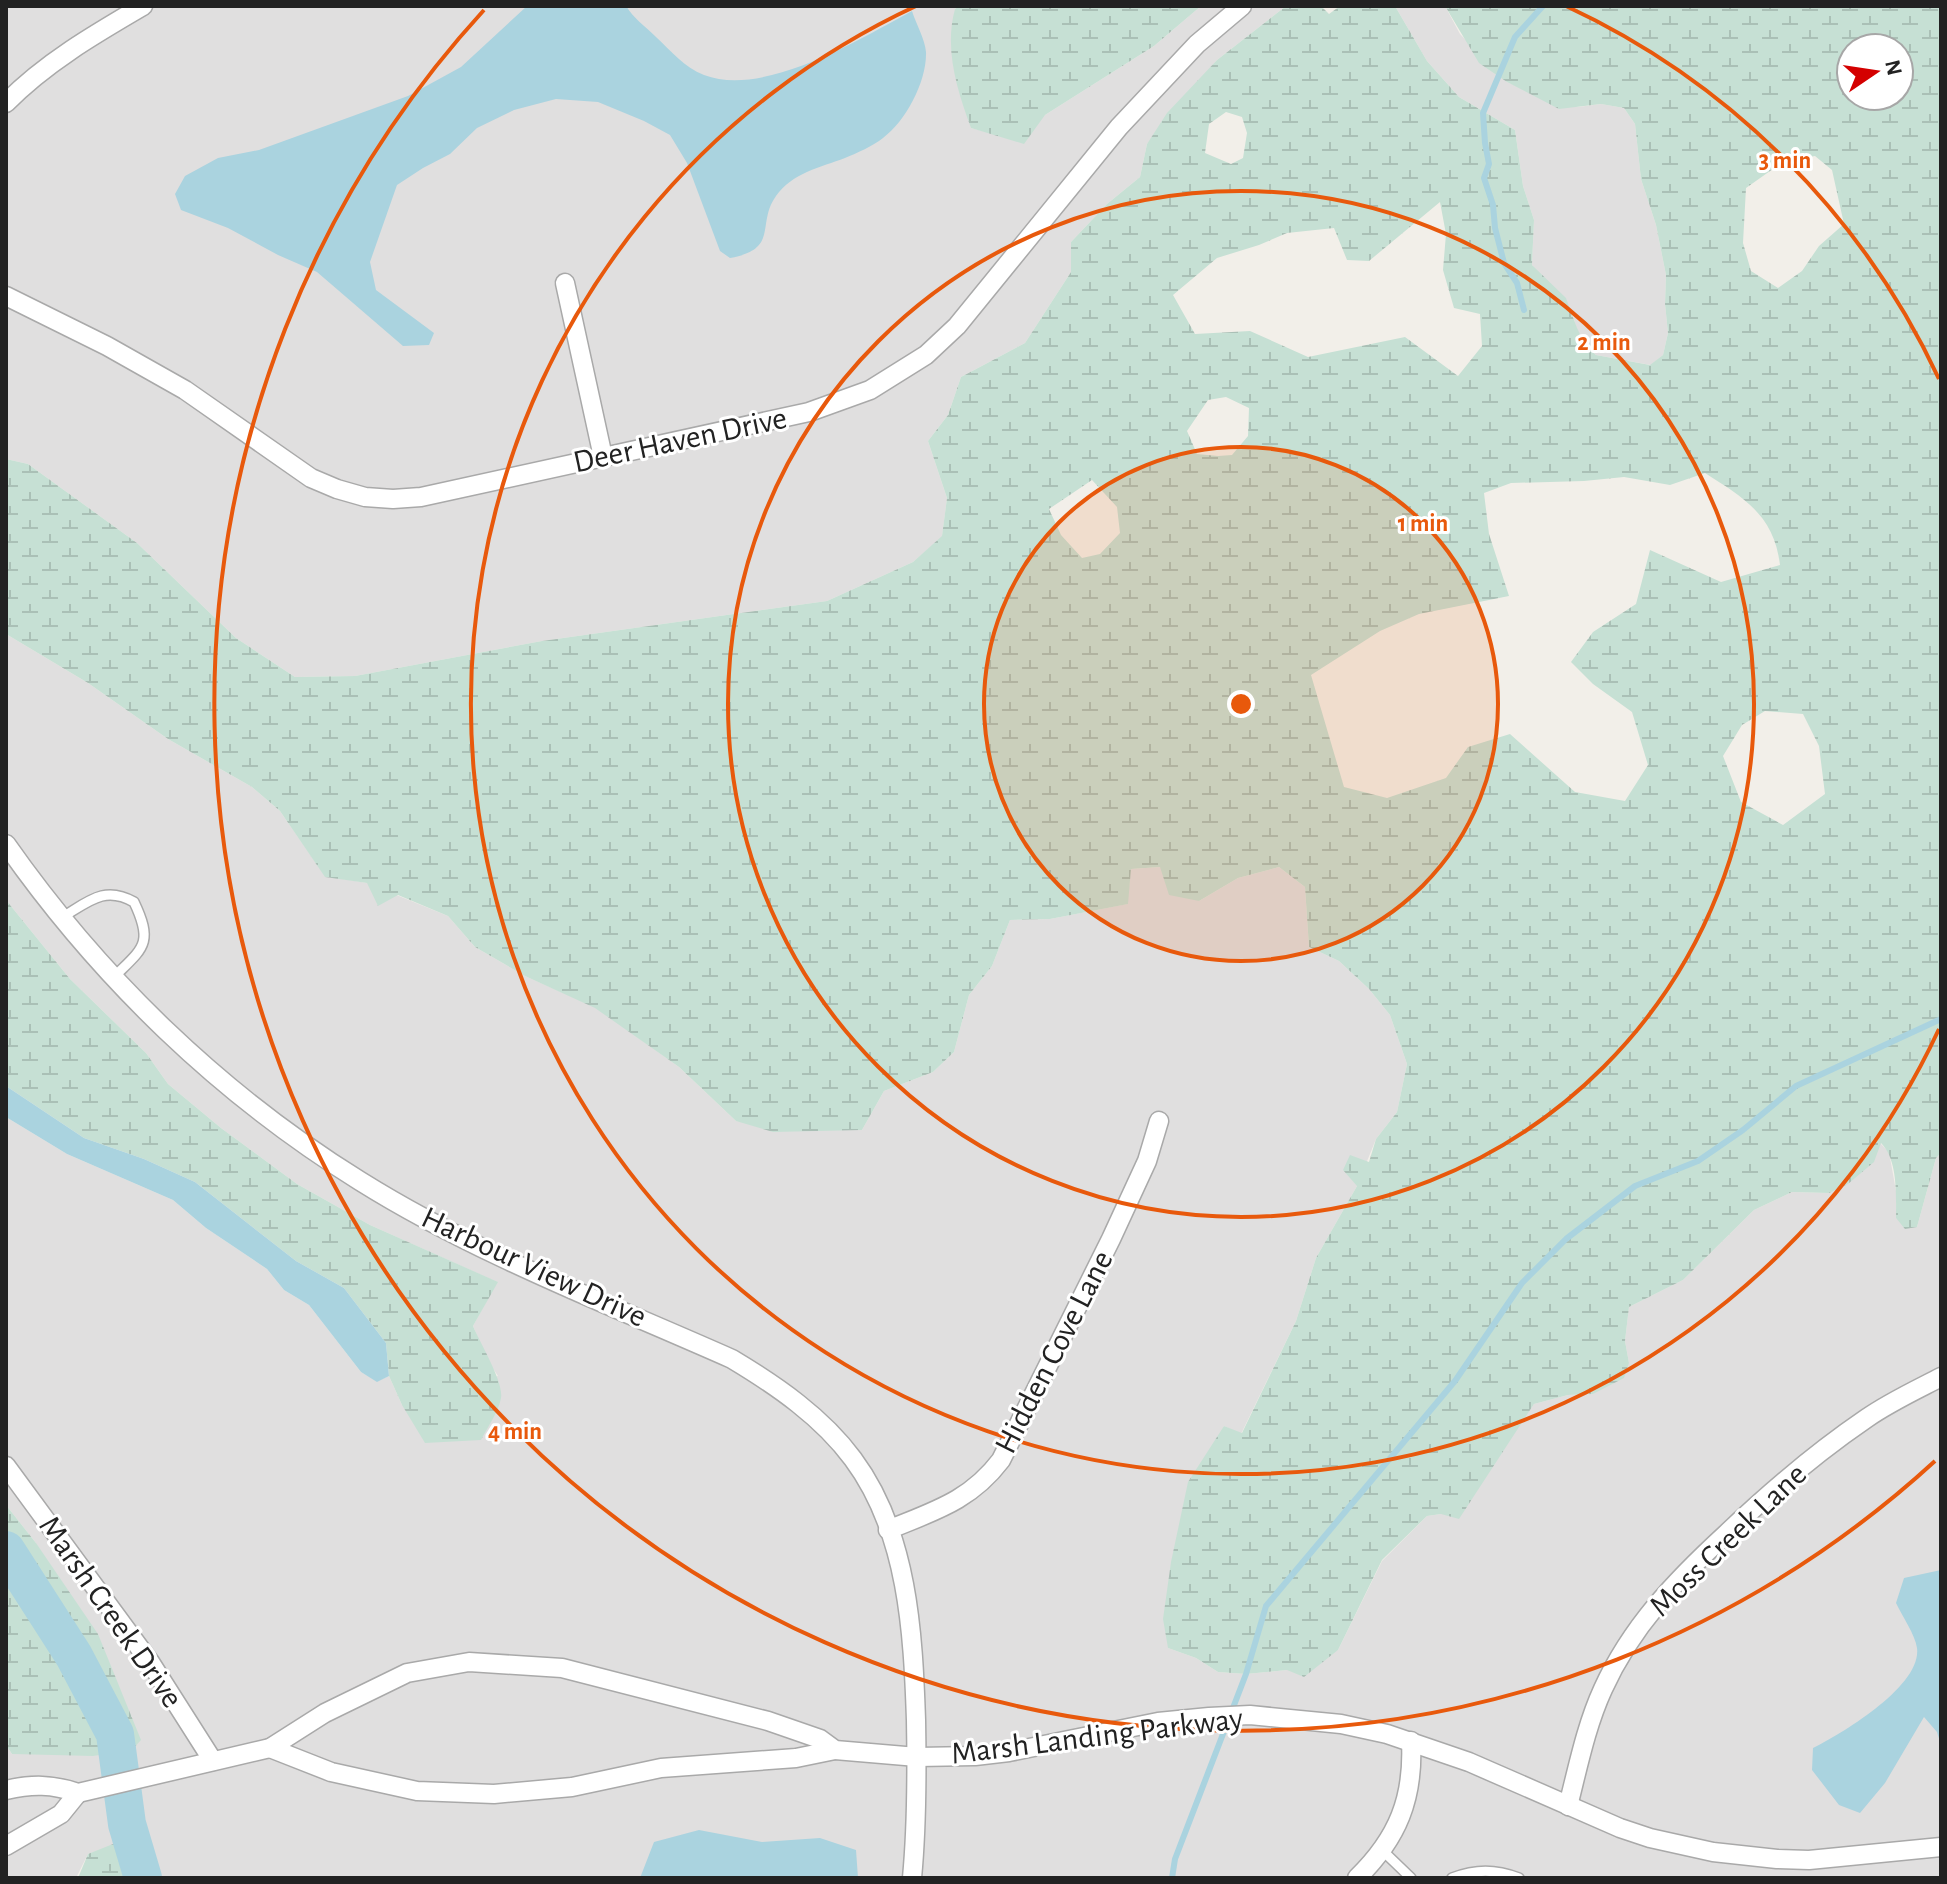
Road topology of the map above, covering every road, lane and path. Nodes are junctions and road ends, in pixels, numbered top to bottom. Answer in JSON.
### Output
{"nodes":[{"id":1,"x":143,"y":6,"type":"edge"},
{"id":2,"x":1242,"y":6,"type":"edge"},
{"id":3,"x":6,"y":103,"type":"edge"},
{"id":4,"x":565,"y":283,"type":"dead end"},
{"id":5,"x":6,"y":296,"type":"edge"},
{"id":6,"x":603,"y":457,"type":"junction"},
{"id":7,"x":6,"y":844,"type":"edge"},
{"id":8,"x":61,"y":918,"type":"junction"},
{"id":9,"x":114,"y":977,"type":"junction"},
{"id":10,"x":1159,"y":1121,"type":"dead end"},
{"id":11,"x":1941,"y":1377,"type":"edge"},
{"id":12,"x":6,"y":1466,"type":"edge"},
{"id":13,"x":888,"y":1530,"type":"junction"},
{"id":14,"x":1411,"y":1741,"type":"junction"},
{"id":15,"x":270,"y":1748,"type":"junction"},
{"id":16,"x":835,"y":1750,"type":"junction"},
{"id":17,"x":917,"y":1757,"type":"junction"},
{"id":18,"x":213,"y":1761,"type":"junction"},
{"id":19,"x":6,"y":1790,"type":"edge"},
{"id":20,"x":85,"y":1791,"type":"junction"},
{"id":21,"x":1568,"y":1806,"type":"junction"},
{"id":22,"x":6,"y":1845,"type":"edge"},
{"id":23,"x":1941,"y":1847,"type":"edge"},
{"id":24,"x":1382,"y":1850,"type":"junction"},
{"id":25,"x":912,"y":1878,"type":"edge"},
{"id":26,"x":1357,"y":1878,"type":"edge"},
{"id":27,"x":1411,"y":1878,"type":"edge"},
{"id":28,"x":1452,"y":1878,"type":"edge"},
{"id":29,"x":1519,"y":1878,"type":"edge"}],
"edges":[{"from":1,"to":3,"type":"street"},
{"from":2,"to":6,"type":"street","name":"Deer Haven Drive"},
{"from":4,"to":6,"type":"street"},
{"from":5,"to":6,"type":"street","name":"Deer Haven Drive"},
{"from":7,"to":8,"type":"street","name":"Harbour View Drive"},
{"from":8,"to":9,"type":"street","name":"Harbour View Drive"},
{"from":8,"to":9,"type":"lane"},
{"from":9,"to":13,"type":"street","name":"Harbour View Drive"},
{"from":10,"to":13,"type":"street","name":"Hidden Cove Lane"},
{"from":11,"to":21,"type":"street","name":"Moss Creek Lane"},
{"from":12,"to":18,"type":"street","name":"Marsh Creek Drive"},
{"from":13,"to":17,"type":"street","name":"Harbour View Drive"},
{"from":14,"to":17,"type":"street","name":"Marsh Landing Parkway"},
{"from":14,"to":21,"type":"street","name":"Marsh Landing Parkway"},
{"from":14,"to":24,"type":"street"},
{"from":15,"to":16,"type":"street"},
{"from":15,"to":16,"type":"street","name":"Marsh Landing Parkway"},
{"from":15,"to":18,"type":"street","name":"Marsh Landing Parkway"},
{"from":16,"to":17,"type":"street","name":"Marsh Landing Parkway"},
{"from":17,"to":25,"type":"street","name":"Harbour View Drive"},
{"from":18,"to":20,"type":"street","name":"Marsh Landing Parkway"},
{"from":19,"to":20,"type":"street","name":"Marsh Landing Parkway"},
{"from":20,"to":22,"type":"street"},
{"from":21,"to":23,"type":"street","name":"Marsh Landing Parkway"},
{"from":24,"to":26,"type":"street"},
{"from":24,"to":27,"type":"lane"},
{"from":28,"to":29,"type":"lane"}]}
